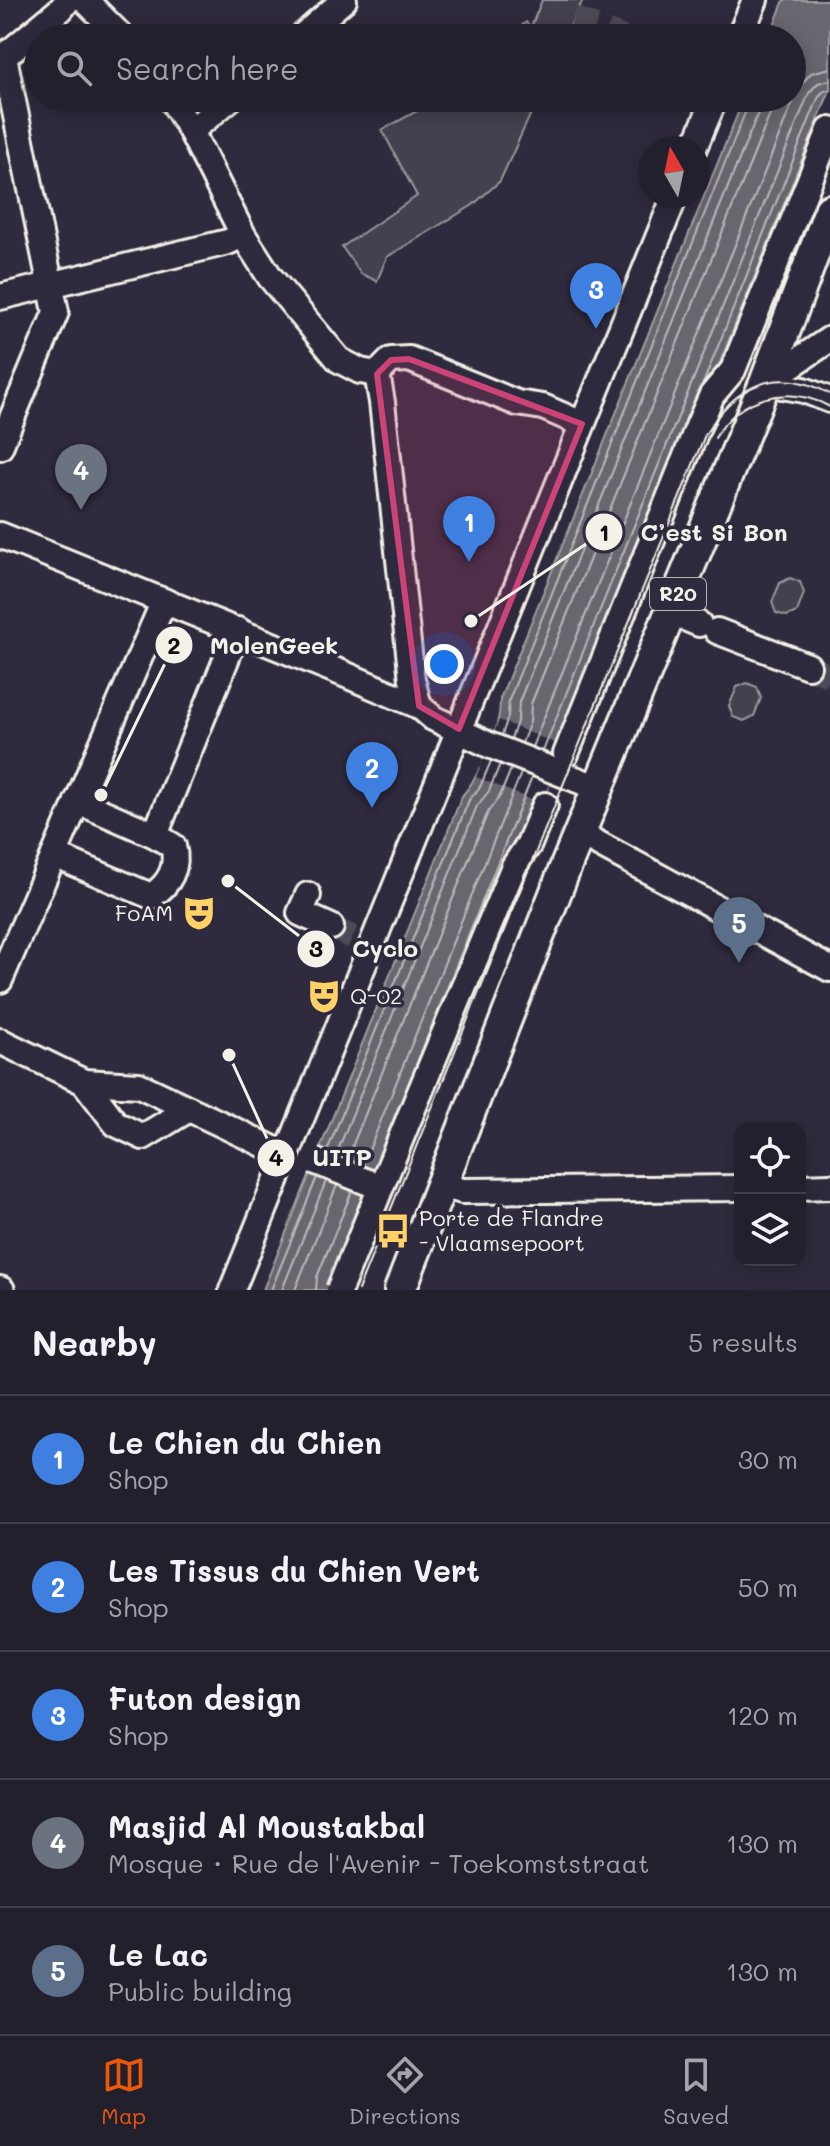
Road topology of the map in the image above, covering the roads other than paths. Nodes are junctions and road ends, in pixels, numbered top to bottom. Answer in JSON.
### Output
{"nodes":[{"id":1,"x":68,"y":0,"type":"edge"},
{"id":2,"x":85,"y":0,"type":"edge"},
{"id":3,"x":344,"y":0,"type":"edge"},
{"id":4,"x":755,"y":0,"type":"edge"},
{"id":5,"x":43,"y":24,"type":"edge"},
{"id":6,"x":109,"y":24,"type":"edge"},
{"id":7,"x":316,"y":24,"type":"edge"},
{"id":8,"x":745,"y":24,"type":"edge"},
{"id":9,"x":24,"y":39,"type":"edge"},
{"id":10,"x":1,"y":58,"type":"edge"},
{"id":11,"x":179,"y":112,"type":"edge"},
{"id":12,"x":214,"y":112,"type":"edge"},
{"id":13,"x":709,"y":112,"type":"edge"},
{"id":14,"x":191,"y":131,"type":"junction"},
{"id":15,"x":699,"y":136,"type":"edge"},
{"id":16,"x":829,"y":138,"type":"edge"},
{"id":17,"x":670,"y":208,"type":"edge"},
{"id":18,"x":830,"y":210,"type":"edge"},
{"id":19,"x":243,"y":235,"type":"junction"},
{"id":20,"x":819,"y":260,"type":"edge"},
{"id":21,"x":49,"y":285,"type":"junction"},
{"id":22,"x":0,"y":297,"type":"edge"},
{"id":23,"x":830,"y":339,"type":"edge"},
{"id":24,"x":377,"y":374,"type":"junction"},
{"id":25,"x":765,"y":383,"type":"junction"},
{"id":26,"x":830,"y":400,"type":"edge"},
{"id":27,"x":582,"y":424,"type":"junction"},
{"id":28,"x":0,"y":447,"type":"edge"},
{"id":29,"x":0,"y":535,"type":"edge"},
{"id":30,"x":164,"y":601,"type":"junction"},
{"id":31,"x":670,"y":612,"type":"junction"},
{"id":32,"x":238,"y":630,"type":"junction"},
{"id":33,"x":808,"y":666,"type":"tunnel mouth"},
{"id":34,"x":419,"y":706,"type":"junction"},
{"id":35,"x":459,"y":729,"type":"junction"},
{"id":36,"x":560,"y":762,"type":"junction"},
{"id":37,"x":598,"y":788,"type":"junction"},
{"id":38,"x":77,"y":801,"type":"junction"},
{"id":39,"x":545,"y":805,"type":"dead end"},
{"id":40,"x":580,"y":834,"type":"junction"},
{"id":41,"x":155,"y":835,"type":"junction"},
{"id":42,"x":54,"y":855,"type":"junction"},
{"id":43,"x":308,"y":895,"type":"dead end"},
{"id":44,"x":331,"y":927,"type":"tunnel mouth"},
{"id":45,"x":830,"y":969,"type":"edge"},
{"id":46,"x":0,"y":980,"type":"edge"},
{"id":47,"x":4,"y":1042,"type":"edge"},
{"id":48,"x":84,"y":1082,"type":"junction"},
{"id":49,"x":189,"y":1109,"type":"junction"},
{"id":50,"x":280,"y":1152,"type":"dead end"},
{"id":51,"x":314,"y":1161,"type":"dead end"},
{"id":52,"x":443,"y":1185,"type":"junction"},
{"id":53,"x":830,"y":1186,"type":"edge"},
{"id":54,"x":380,"y":1187,"type":"junction"},
{"id":55,"x":806,"y":1187,"type":"edge"},
{"id":56,"x":734,"y":1188,"type":"edge"},
{"id":57,"x":232,"y":1290,"type":"edge"},
{"id":58,"x":339,"y":1290,"type":"edge"},
{"id":59,"x":400,"y":1290,"type":"edge"}],
"edges":[{"from":1,"to":5,"type":"street"},
{"from":2,"to":6,"type":"street"},
{"from":3,"to":7,"type":"street"},
{"from":4,"to":8,"type":"street"},
{"from":9,"to":10,"type":"street"},
{"from":10,"to":21,"type":"street"},
{"from":11,"to":14,"type":"street"},
{"from":12,"to":14,"type":"street"},
{"from":13,"to":15,"type":"street"},
{"from":14,"to":19,"type":"street"},
{"from":16,"to":36,"type":"street","number":"R20"},
{"from":17,"to":27,"type":"street"},
{"from":18,"to":20,"type":"main road","number":"R20"},
{"from":19,"to":21,"type":"street"},
{"from":19,"to":24,"type":"street"},
{"from":20,"to":25,"type":"main road","number":"R20"},
{"from":21,"to":22,"type":"street"},
{"from":21,"to":28,"type":"street"},
{"from":23,"to":25,"type":"street"},
{"from":24,"to":27,"type":"street"},
{"from":24,"to":34,"type":"street"},
{"from":25,"to":26,"type":"street"},
{"from":25,"to":31,"type":"main road","number":"R20"},
{"from":27,"to":35,"type":"street"},
{"from":29,"to":30,"type":"street"},
{"from":30,"to":32,"type":"street"},
{"from":30,"to":38,"type":"street"},
{"from":31,"to":33,"type":"street"},
{"from":31,"to":37,"type":"main road","number":"R20"},
{"from":32,"to":34,"type":"street"},
{"from":32,"to":41,"type":"street"},
{"from":34,"to":35,"type":"street"},
{"from":35,"to":36,"type":"street"},
{"from":35,"to":57,"type":"street"},
{"from":36,"to":37,"type":"street"},
{"from":37,"to":40,"type":"main road","number":"R20"},
{"from":38,"to":41,"type":"street"},
{"from":38,"to":42,"type":"street"},
{"from":39,"to":54,"type":"street","bridge":true},
{"from":40,"to":45,"type":"street"},
{"from":40,"to":52,"type":"main road","number":"R20"},
{"from":41,"to":42,"type":"street"},
{"from":42,"to":46,"type":"street"},
{"from":43,"to":44,"type":"street"},
{"from":47,"to":48,"type":"street"},
{"from":48,"to":49,"type":"street"},
{"from":48,"to":49,"type":"street"},
{"from":49,"to":50,"type":"street"},
{"from":51,"to":54,"type":"street","bridge":true},
{"from":52,"to":56,"type":"street"},
{"from":52,"to":59,"type":"main road","number":"R20"},
{"from":53,"to":55,"type":"street"},
{"from":54,"to":58,"type":"street","bridge":true}]}
